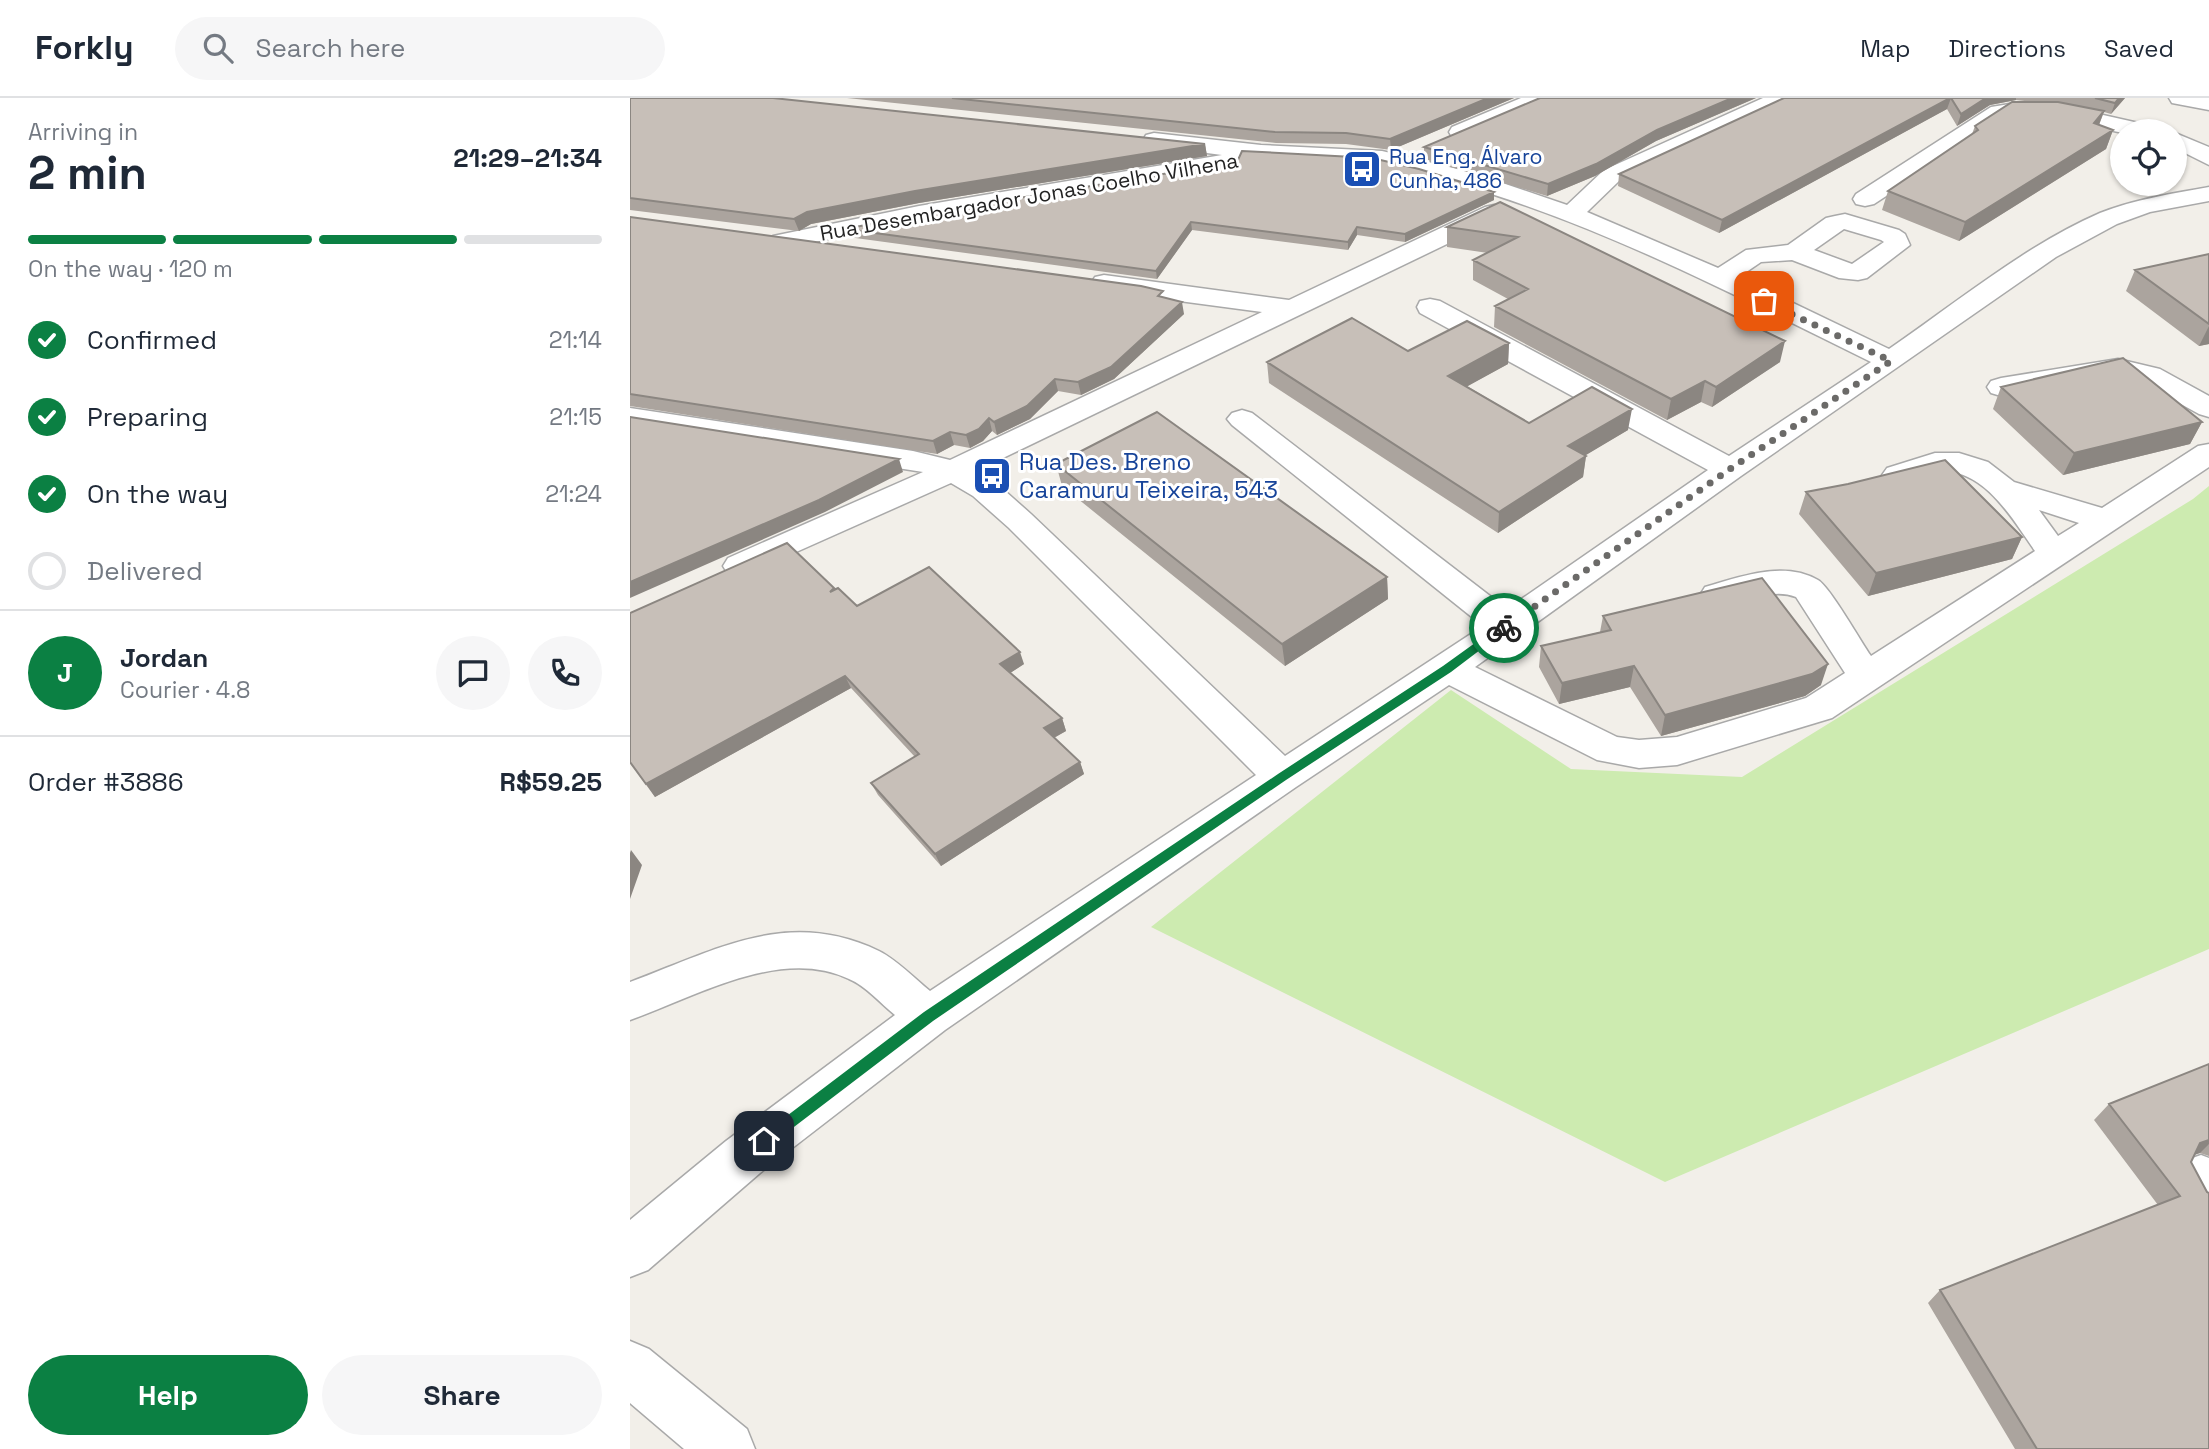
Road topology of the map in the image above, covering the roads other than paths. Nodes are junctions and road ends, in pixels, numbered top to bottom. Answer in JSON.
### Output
{"nodes":[{"id":1,"x":1540,"y":98,"type":"edge"},
{"id":2,"x":1781,"y":98,"type":"edge"},
{"id":3,"x":2180,"y":98,"type":"edge"},
{"id":4,"x":2209,"y":103,"type":"edge"},
{"id":5,"x":2110,"y":124,"type":"edge"},
{"id":6,"x":1124,"y":137,"type":"edge"},
{"id":7,"x":2187,"y":145,"type":"edge"},
{"id":8,"x":1276,"y":153,"type":"junction"},
{"id":9,"x":2209,"y":158,"type":"edge"},
{"id":10,"x":1394,"y":160,"type":"junction"},
{"id":11,"x":2209,"y":194,"type":"edge"},
{"id":12,"x":1523,"y":198,"type":"junction"},
{"id":13,"x":1864,"y":199,"type":"dead end"},
{"id":14,"x":1573,"y":215,"type":"junction"},
{"id":15,"x":754,"y":237,"type":"edge"},
{"id":16,"x":782,"y":241,"type":"junction"},
{"id":17,"x":851,"y":250,"type":"edge"},
{"id":18,"x":1795,"y":253,"type":"dead end"},
{"id":19,"x":1719,"y":279,"type":"junction"},
{"id":20,"x":1085,"y":280,"type":"edge"},
{"id":21,"x":1430,"y":307,"type":"dead end"},
{"id":22,"x":1292,"y":309,"type":"junction"},
{"id":23,"x":1891,"y":361,"type":"junction"},
{"id":24,"x":2001,"y":387,"type":"edge"},
{"id":25,"x":2209,"y":408,"type":"edge"},
{"id":26,"x":630,"y":417,"type":"edge"},
{"id":27,"x":1242,"y":419,"type":"dead end"},
{"id":28,"x":2209,"y":453,"type":"edge"},
{"id":29,"x":1730,"y":469,"type":"junction"},
{"id":30,"x":953,"y":470,"type":"junction"},
{"id":31,"x":1864,"y":486,"type":"edge"},
{"id":32,"x":2005,"y":489,"type":"junction"},
{"id":33,"x":2104,"y":520,"type":"junction"},
{"id":34,"x":2054,"y":554,"type":"junction"},
{"id":35,"x":717,"y":576,"type":"edge"},
{"id":36,"x":1686,"y":603,"type":"edge"},
{"id":37,"x":1506,"y":626,"type":"junction"},
{"id":38,"x":1447,"y":669,"type":"junction"},
{"id":39,"x":1867,"y":678,"type":"junction"},
{"id":40,"x":1282,"y":777,"type":"junction"},
{"id":41,"x":630,"y":1001,"type":"edge"},
{"id":42,"x":929,"y":1016,"type":"junction"},
{"id":43,"x":630,"y":1252,"type":"edge"},
{"id":44,"x":630,"y":1368,"type":"edge"},
{"id":45,"x":727,"y":1449,"type":"edge"}],
"edges":[{"from":1,"to":10,"type":"street"},
{"from":2,"to":14,"type":"street"},
{"from":3,"to":4,"type":"street"},
{"from":5,"to":13,"type":"street"},
{"from":6,"to":8,"type":"street"},
{"from":7,"to":9,"type":"street"},
{"from":8,"to":10,"type":"street"},
{"from":8,"to":16,"type":"street","name":"Rua Desembargador Jonas Coelho Vilhena"},
{"from":10,"to":12,"type":"street"},
{"from":11,"to":23,"type":"street"},
{"from":12,"to":14,"type":"street"},
{"from":12,"to":22,"type":"street"},
{"from":14,"to":19,"type":"street"},
{"from":15,"to":16,"type":"street"},
{"from":16,"to":17,"type":"street"},
{"from":18,"to":19,"type":"street"},
{"from":19,"to":23,"type":"street"},
{"from":20,"to":22,"type":"street"},
{"from":21,"to":29,"type":"street"},
{"from":22,"to":30,"type":"street"},
{"from":23,"to":29,"type":"street"},
{"from":24,"to":25,"type":"street"},
{"from":26,"to":30,"type":"street"},
{"from":27,"to":37,"type":"street"},
{"from":28,"to":33,"type":"street"},
{"from":29,"to":37,"type":"street"},
{"from":30,"to":35,"type":"street"},
{"from":30,"to":40,"type":"street"},
{"from":31,"to":32,"type":"street"},
{"from":32,"to":33,"type":"street"},
{"from":32,"to":34,"type":"street"},
{"from":33,"to":34,"type":"street"},
{"from":34,"to":39,"type":"street"},
{"from":36,"to":39,"type":"street"},
{"from":37,"to":38,"type":"street"},
{"from":38,"to":39,"type":"street"},
{"from":38,"to":40,"type":"street"},
{"from":40,"to":42,"type":"street"},
{"from":41,"to":42,"type":"street"},
{"from":42,"to":43,"type":"street"},
{"from":44,"to":45,"type":"street"}]}
